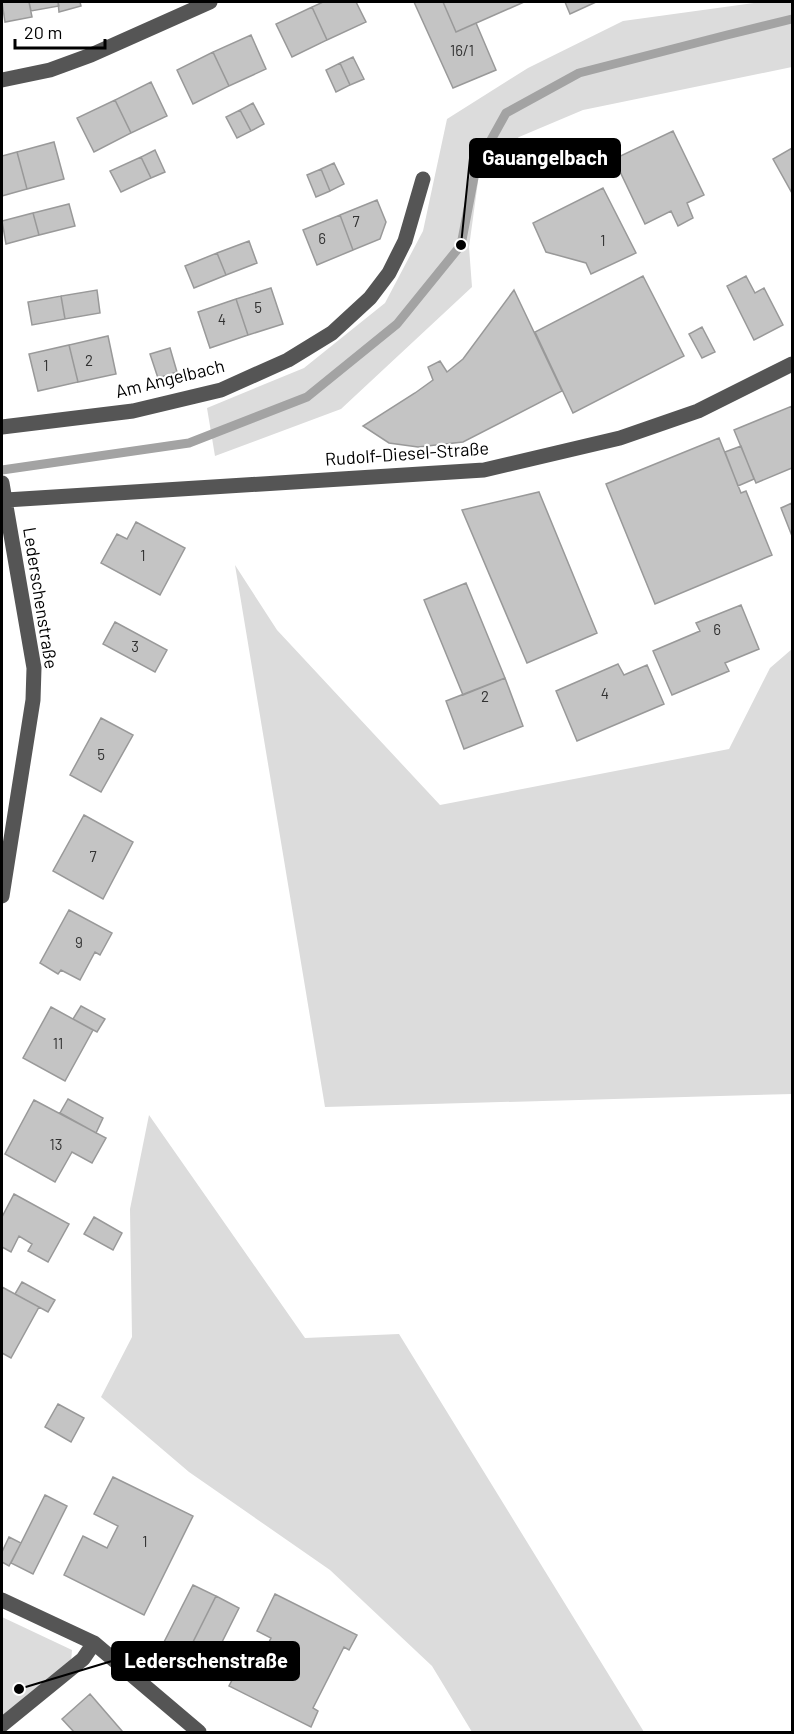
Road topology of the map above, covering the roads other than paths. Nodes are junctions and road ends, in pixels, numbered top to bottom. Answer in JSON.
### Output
{"nodes":[{"id":1,"x":210,"y":2,"type":"edge"},
{"id":2,"x":2,"y":80,"type":"edge"},
{"id":3,"x":423,"y":178,"type":"dead end"},
{"id":4,"x":792,"y":364,"type":"edge"},
{"id":5,"x":2,"y":427,"type":"edge"},
{"id":6,"x":3,"y":489,"type":"edge"},
{"id":7,"x":2,"y":896,"type":"edge"},
{"id":8,"x":2,"y":1600,"type":"edge"},
{"id":9,"x":94,"y":1643,"type":"junction"},
{"id":10,"x":2,"y":1725,"type":"edge"},
{"id":11,"x":199,"y":1732,"type":"edge"}],
"edges":[{"from":1,"to":2,"type":"street"},
{"from":3,"to":5,"type":"street","name":"Am Angelbach"},
{"from":4,"to":6,"type":"street","name":"Rudolf-Diesel-Straße"},
{"from":6,"to":7,"type":"street","name":"Lederschenstraße"},
{"from":8,"to":9,"type":"street"},
{"from":9,"to":10,"type":"street"},
{"from":9,"to":11,"type":"street"}]}
